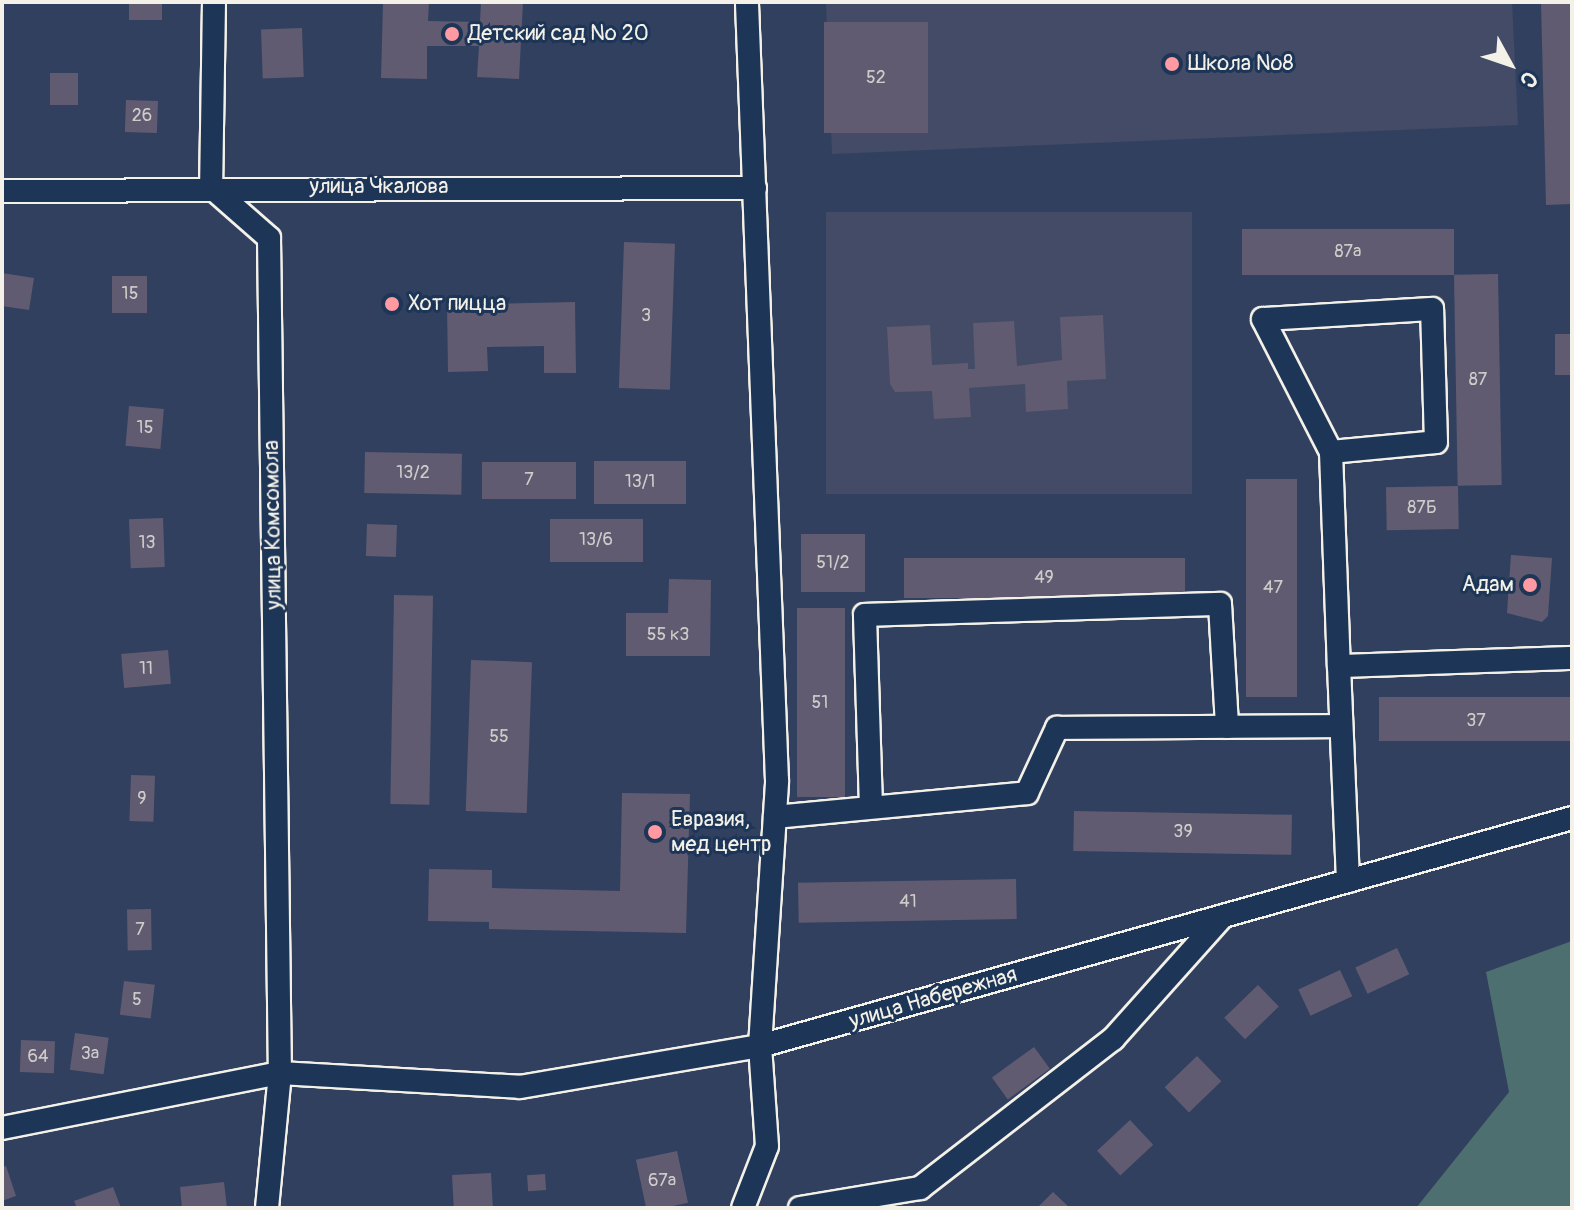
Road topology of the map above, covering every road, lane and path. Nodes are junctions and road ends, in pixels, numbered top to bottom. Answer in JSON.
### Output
{"nodes":[{"id":1,"x":214,"y":2,"type":"edge"},
{"id":2,"x":747,"y":2,"type":"edge"},
{"id":3,"x":211,"y":187,"type":"junction"},
{"id":4,"x":755,"y":188,"type":"junction"},
{"id":5,"x":2,"y":191,"type":"edge"},
{"id":6,"x":1331,"y":452,"type":"junction"},
{"id":7,"x":1572,"y":658,"type":"edge"},
{"id":8,"x":1339,"y":666,"type":"junction"},
{"id":9,"x":1339,"y":726,"type":"junction"},
{"id":10,"x":1227,"y":727,"type":"junction"},
{"id":11,"x":871,"y":807,"type":"junction"},
{"id":12,"x":775,"y":817,"type":"junction"},
{"id":13,"x":1572,"y":818,"type":"edge"},
{"id":14,"x":1348,"y":881,"type":"junction"},
{"id":15,"x":1223,"y":916,"type":"junction"},
{"id":16,"x":760,"y":1046,"type":"junction"},
{"id":17,"x":280,"y":1073,"type":"junction"},
{"id":18,"x":2,"y":1128,"type":"edge"},
{"id":19,"x":271,"y":1205,"type":"edge"},
{"id":20,"x":743,"y":1208,"type":"edge"},
{"id":21,"x":800,"y":1208,"type":"edge"}],
"edges":[{"from":1,"to":3,"type":"street"},
{"from":2,"to":4,"type":"street"},
{"from":3,"to":4,"type":"street","name":"улица Чкалова"},
{"from":3,"to":5,"type":"street","name":"улица Чкалова"},
{"from":3,"to":17,"type":"street","name":"улица Комсомола"},
{"from":4,"to":12,"type":"street"},
{"from":6,"to":6,"type":"street"},
{"from":6,"to":8,"type":"street"},
{"from":7,"to":8,"type":"street"},
{"from":8,"to":9,"type":"street"},
{"from":9,"to":10,"type":"street"},
{"from":9,"to":14,"type":"street"},
{"from":10,"to":11,"type":"street"},
{"from":10,"to":11,"type":"street"},
{"from":11,"to":12,"type":"street"},
{"from":12,"to":16,"type":"street"},
{"from":13,"to":14,"type":"street","name":"улица Набережная"},
{"from":14,"to":15,"type":"street","name":"улица Набережная"},
{"from":15,"to":16,"type":"street","name":"улица Набережная"},
{"from":15,"to":21,"type":"street"},
{"from":16,"to":17,"type":"street","name":"улица Набережная"},
{"from":16,"to":20,"type":"street"},
{"from":17,"to":18,"type":"street","name":"улица Набережная"},
{"from":17,"to":19,"type":"street","name":"улица Комсомола"}]}
